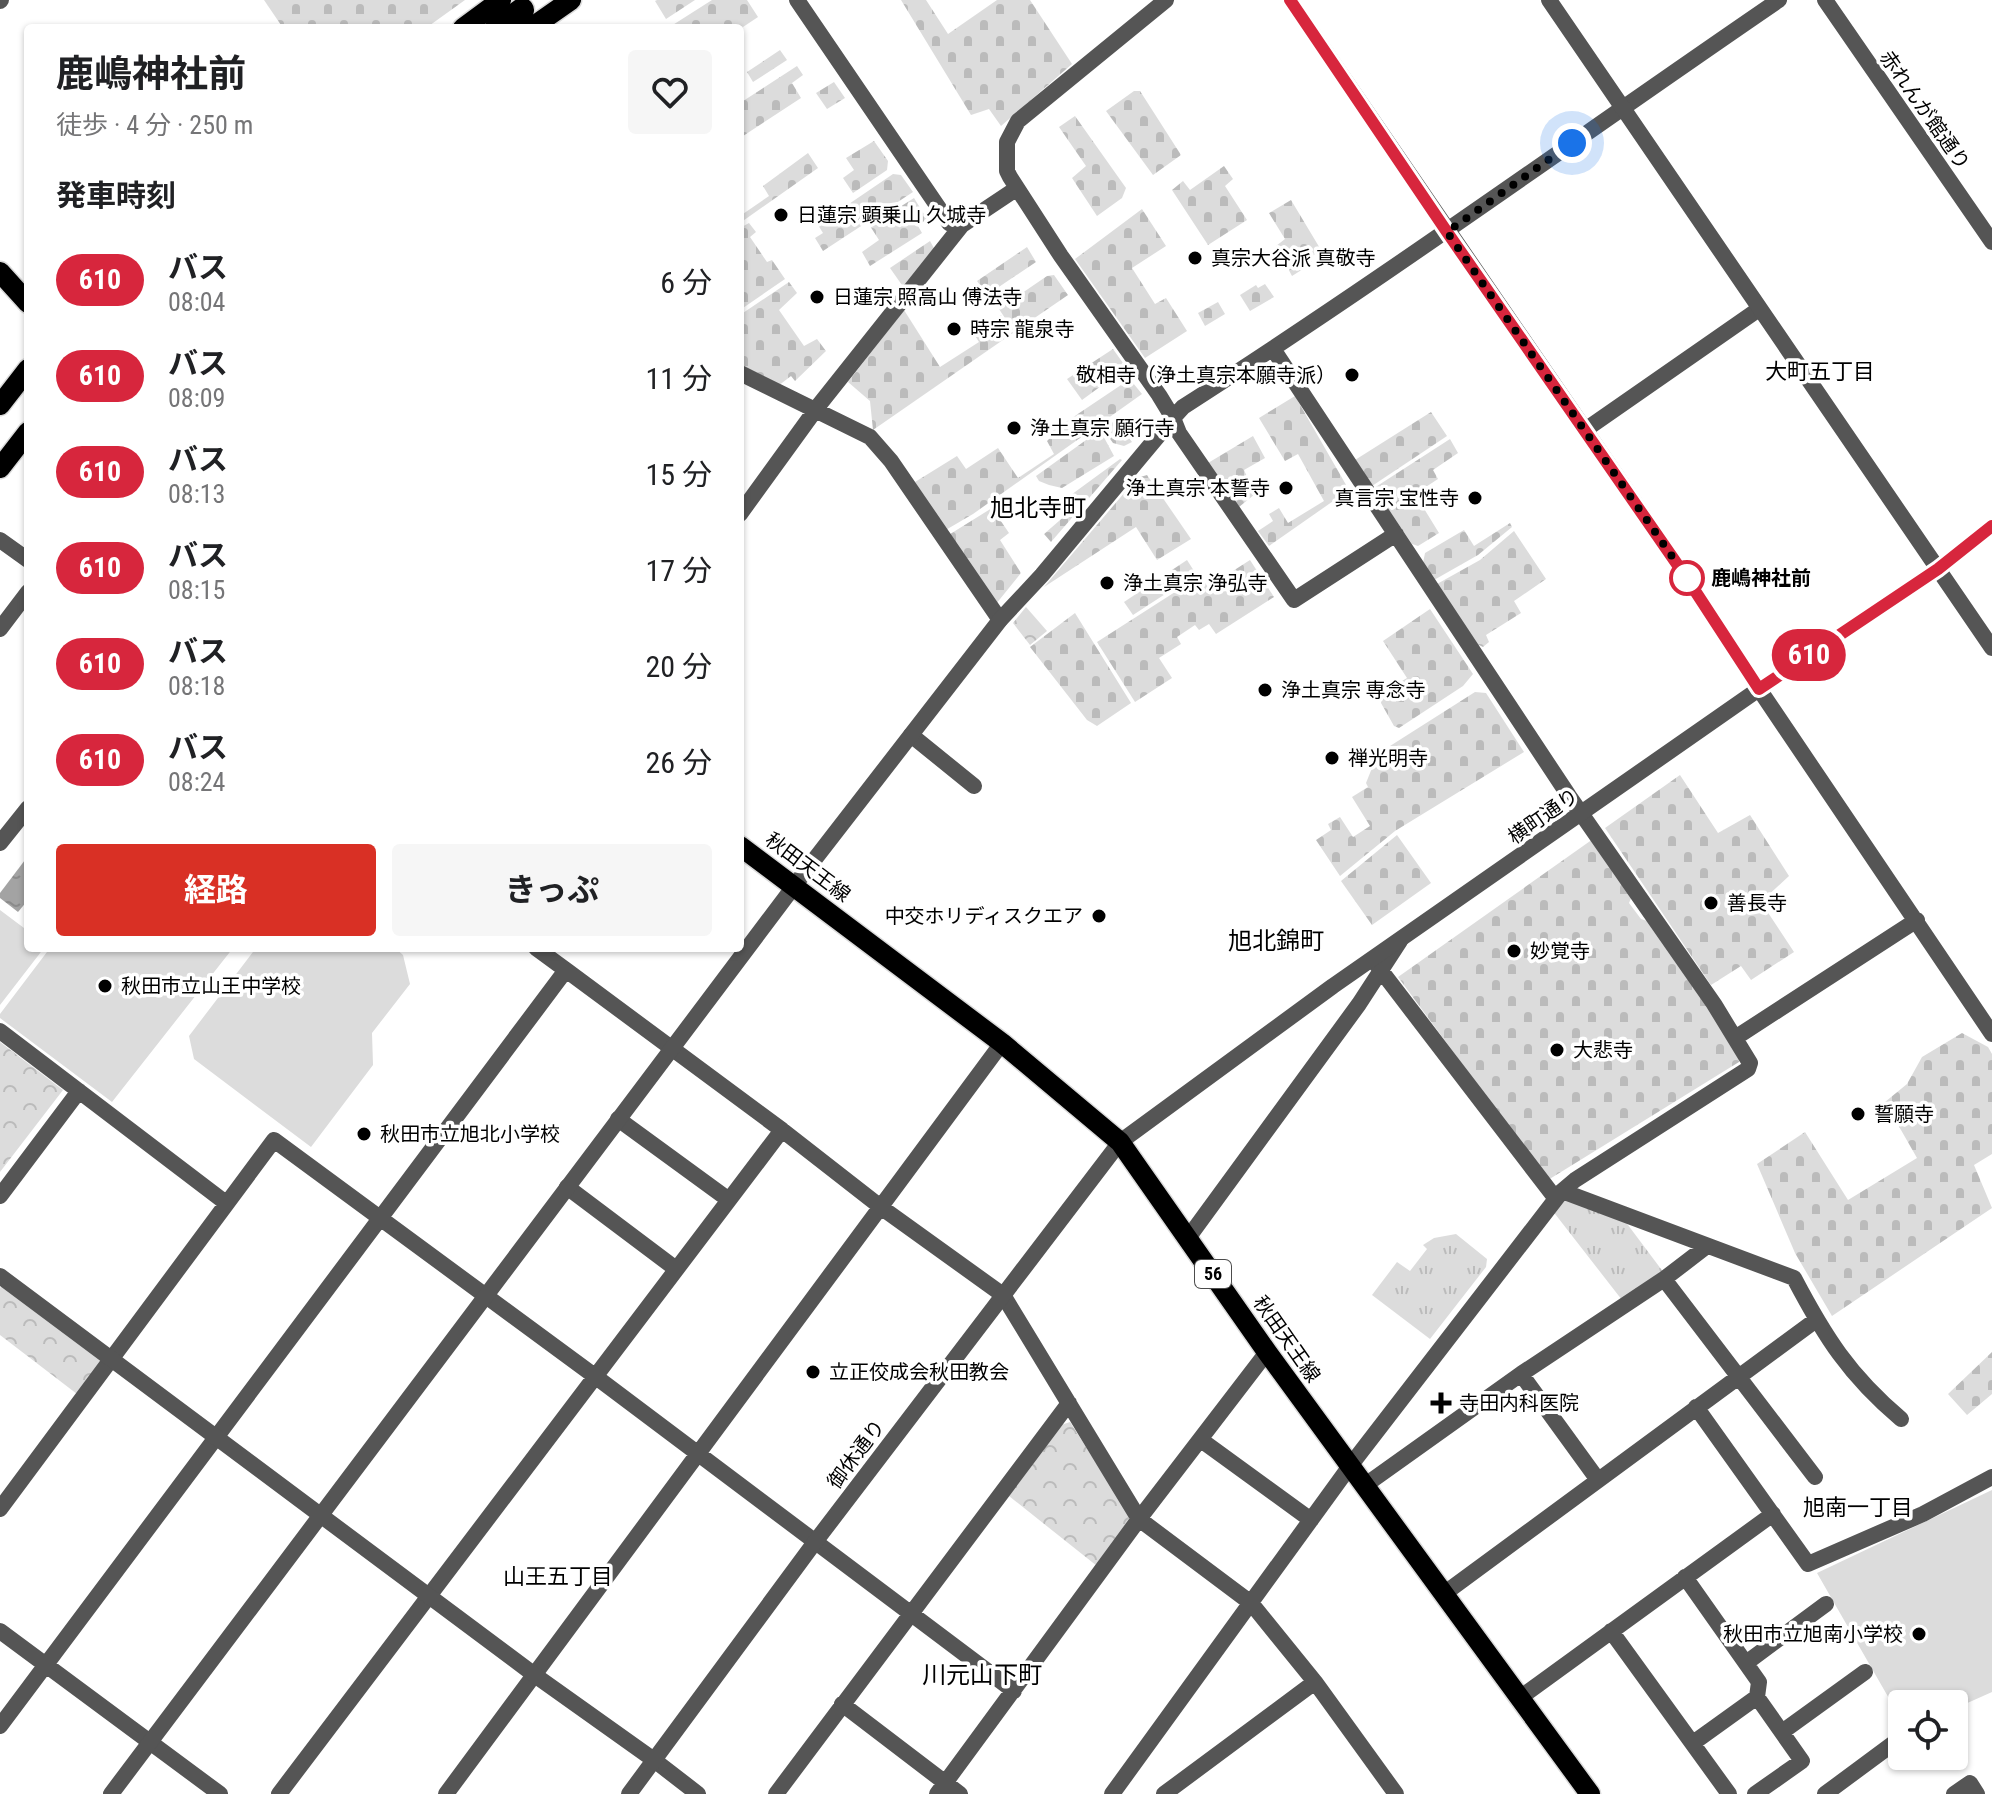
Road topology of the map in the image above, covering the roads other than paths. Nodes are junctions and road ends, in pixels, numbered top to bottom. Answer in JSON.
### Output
{"nodes":[{"id":1,"x":571,"y":0,"type":"edge"},
{"id":2,"x":797,"y":0,"type":"edge"},
{"id":3,"x":1166,"y":0,"type":"edge"},
{"id":4,"x":1290,"y":0,"type":"edge"},
{"id":5,"x":1549,"y":0,"type":"edge"},
{"id":6,"x":1779,"y":0,"type":"edge"},
{"id":7,"x":1825,"y":0,"type":"edge"},
{"id":8,"x":518,"y":13,"type":"edge"},
{"id":9,"x":478,"y":24,"type":"edge"},
{"id":10,"x":1622,"y":107,"type":"junction"},
{"id":11,"x":1016,"y":189,"type":"junction"},
{"id":12,"x":962,"y":225,"type":"junction"},
{"id":13,"x":1447,"y":232,"type":"junction"},
{"id":14,"x":1989,"y":232,"type":"edge"},
{"id":15,"x":0,"y":272,"type":"edge"},
{"id":16,"x":24,"y":299,"type":"edge"},
{"id":17,"x":1759,"y":309,"type":"junction"},
{"id":18,"x":1273,"y":349,"type":"junction"},
{"id":19,"x":24,"y":374,"type":"edge"},
{"id":20,"x":744,"y":375,"type":"edge"},
{"id":21,"x":0,"y":405,"type":"edge"},
{"id":22,"x":815,"y":411,"type":"junction"},
{"id":23,"x":1173,"y":418,"type":"junction"},
{"id":24,"x":1585,"y":430,"type":"junction"},
{"id":25,"x":24,"y":437,"type":"edge"},
{"id":26,"x":0,"y":468,"type":"edge"},
{"id":27,"x":744,"y":509,"type":"edge"},
{"id":28,"x":1992,"y":526,"type":"edge"},
{"id":29,"x":1396,"y":534,"type":"junction"},
{"id":30,"x":0,"y":540,"type":"edge"},
{"id":31,"x":24,"y":557,"type":"edge"},
{"id":32,"x":1938,"y":569,"type":"junction"},
{"id":33,"x":24,"y":597,"type":"edge"},
{"id":34,"x":1000,"y":620,"type":"junction"},
{"id":35,"x":0,"y":629,"type":"edge"},
{"id":36,"x":1992,"y":648,"type":"edge"},
{"id":37,"x":1759,"y":689,"type":"junction"},
{"id":38,"x":911,"y":735,"type":"junction"},
{"id":39,"x":974,"y":786,"type":"dead end"},
{"id":40,"x":24,"y":813,"type":"edge"},
{"id":41,"x":1581,"y":814,"type":"junction"},
{"id":42,"x":0,"y":843,"type":"edge"},
{"id":43,"x":744,"y":849,"type":"edge"},
{"id":44,"x":794,"y":886,"type":"junction"},
{"id":45,"x":1917,"y":920,"type":"junction"},
{"id":46,"x":744,"y":951,"type":"edge"},
{"id":47,"x":541,"y":952,"type":"edge"},
{"id":48,"x":744,"y":952,"type":"edge"},
{"id":49,"x":1377,"y":965,"type":"junction"},
{"id":50,"x":566,"y":970,"type":"junction"},
{"id":51,"x":0,"y":1031,"type":"edge"},
{"id":52,"x":1992,"y":1034,"type":"edge"},
{"id":53,"x":1735,"y":1038,"type":"junction"},
{"id":54,"x":1002,"y":1043,"type":"junction"},
{"id":55,"x":671,"y":1047,"type":"junction"},
{"id":56,"x":79,"y":1091,"type":"junction"},
{"id":57,"x":618,"y":1119,"type":"junction"},
{"id":58,"x":782,"y":1130,"type":"junction"},
{"id":59,"x":1120,"y":1142,"type":"junction"},
{"id":60,"x":567,"y":1187,"type":"junction"},
{"id":61,"x":1559,"y":1195,"type":"junction"},
{"id":62,"x":0,"y":1196,"type":"edge"},
{"id":63,"x":729,"y":1200,"type":"junction"},
{"id":64,"x":226,"y":1203,"type":"junction"},
{"id":65,"x":882,"y":1208,"type":"junction"},
{"id":66,"x":383,"y":1218,"type":"junction"},
{"id":67,"x":1188,"y":1238,"type":"junction"},
{"id":68,"x":1707,"y":1246,"type":"junction"},
{"id":69,"x":676,"y":1269,"type":"junction"},
{"id":70,"x":0,"y":1276,"type":"edge"},
{"id":71,"x":1664,"y":1279,"type":"junction"},
{"id":72,"x":1003,"y":1295,"type":"junction"},
{"id":73,"x":486,"y":1296,"type":"junction"},
{"id":74,"x":1816,"y":1320,"type":"junction"},
{"id":75,"x":1267,"y":1352,"type":"junction"},
{"id":76,"x":112,"y":1359,"type":"junction"},
{"id":77,"x":1521,"y":1374,"type":"junction"},
{"id":78,"x":1737,"y":1376,"type":"junction"},
{"id":79,"x":596,"y":1377,"type":"junction"},
{"id":80,"x":1069,"y":1403,"type":"junction"},
{"id":81,"x":1696,"y":1407,"type":"junction"},
{"id":82,"x":1901,"y":1419,"type":"dead end"},
{"id":83,"x":218,"y":1437,"type":"junction"},
{"id":84,"x":1201,"y":1440,"type":"junction"},
{"id":85,"x":698,"y":1455,"type":"junction"},
{"id":86,"x":1350,"y":1466,"type":"junction"},
{"id":87,"x":1815,"y":1477,"type":"dead end"},
{"id":88,"x":1992,"y":1477,"type":"edge"},
{"id":89,"x":1598,"y":1480,"type":"junction"},
{"id":90,"x":1364,"y":1486,"type":"junction"},
{"id":91,"x":0,"y":1509,"type":"edge"},
{"id":92,"x":1773,"y":1514,"type":"junction"},
{"id":93,"x":321,"y":1515,"type":"junction"},
{"id":94,"x":1139,"y":1519,"type":"junction"},
{"id":95,"x":1311,"y":1520,"type":"junction"},
{"id":96,"x":815,"y":1542,"type":"junction"},
{"id":97,"x":1685,"y":1577,"type":"junction"},
{"id":98,"x":1445,"y":1593,"type":"junction"},
{"id":99,"x":430,"y":1597,"type":"junction"},
{"id":100,"x":1251,"y":1603,"type":"junction"},
{"id":101,"x":1826,"y":1604,"type":"dead end"},
{"id":102,"x":911,"y":1612,"type":"junction"},
{"id":103,"x":0,"y":1631,"type":"edge"},
{"id":104,"x":1611,"y":1631,"type":"junction"},
{"id":105,"x":1746,"y":1663,"type":"junction"},
{"id":106,"x":46,"y":1666,"type":"junction"},
{"id":107,"x":1865,"y":1672,"type":"dead end"},
{"id":108,"x":536,"y":1676,"type":"junction"},
{"id":109,"x":1315,"y":1682,"type":"junction"},
{"id":110,"x":1014,"y":1691,"type":"junction"},
{"id":111,"x":1521,"y":1697,"type":"junction"},
{"id":112,"x":1757,"y":1697,"type":"junction"},
{"id":113,"x":842,"y":1704,"type":"junction"},
{"id":114,"x":0,"y":1726,"type":"edge"},
{"id":115,"x":1782,"y":1732,"type":"junction"},
{"id":116,"x":150,"y":1742,"type":"junction"},
{"id":117,"x":1693,"y":1743,"type":"junction"},
{"id":118,"x":1888,"y":1747,"type":"edge"},
{"id":119,"x":654,"y":1760,"type":"junction"},
{"id":120,"x":941,"y":1789,"type":"edge"},
{"id":121,"x":1393,"y":1793,"type":"edge"},
{"id":122,"x":111,"y":1794,"type":"edge"},
{"id":123,"x":220,"y":1794,"type":"edge"},
{"id":124,"x":279,"y":1794,"type":"edge"},
{"id":125,"x":446,"y":1794,"type":"edge"},
{"id":126,"x":629,"y":1794,"type":"edge"},
{"id":127,"x":698,"y":1794,"type":"edge"},
{"id":128,"x":776,"y":1794,"type":"edge"},
{"id":129,"x":960,"y":1794,"type":"edge"},
{"id":130,"x":1112,"y":1794,"type":"edge"},
{"id":131,"x":1164,"y":1794,"type":"edge"},
{"id":132,"x":1590,"y":1794,"type":"edge"},
{"id":133,"x":1729,"y":1794,"type":"edge"},
{"id":134,"x":1755,"y":1794,"type":"edge"},
{"id":135,"x":1825,"y":1794,"type":"edge"},
{"id":136,"x":1954,"y":1794,"type":"edge"},
{"id":137,"x":1977,"y":1794,"type":"edge"}],
"edges":[{"from":1,"to":8,"type":"main road"},
{"from":2,"to":12,"type":"street"},
{"from":3,"to":11,"type":"street"},
{"from":4,"to":13,"type":"street"},
{"from":5,"to":10,"type":"street"},
{"from":6,"to":10,"type":"street"},
{"from":7,"to":14,"type":"street","name":"赤れんが館通り"},
{"from":8,"to":9,"type":"main road"},
{"from":10,"to":13,"type":"street"},
{"from":10,"to":17,"type":"street"},
{"from":11,"to":12,"type":"street"},
{"from":11,"to":23,"type":"street"},
{"from":12,"to":22,"type":"street"},
{"from":13,"to":18,"type":"street"},
{"from":13,"to":24,"type":"street"},
{"from":15,"to":16,"type":"main road"},
{"from":17,"to":24,"type":"street"},
{"from":17,"to":32,"type":"street"},
{"from":18,"to":23,"type":"street"},
{"from":18,"to":29,"type":"street"},
{"from":19,"to":21,"type":"main road"},
{"from":20,"to":22,"type":"street"},
{"from":22,"to":27,"type":"street"},
{"from":22,"to":34,"type":"street"},
{"from":23,"to":29,"type":"street"},
{"from":23,"to":34,"type":"street"},
{"from":24,"to":37,"type":"street"},
{"from":25,"to":26,"type":"main road"},
{"from":28,"to":32,"type":"street","name":"横町通り"},
{"from":29,"to":41,"type":"street"},
{"from":30,"to":31,"type":"street"},
{"from":32,"to":36,"type":"street"},
{"from":32,"to":37,"type":"street","name":"横町通り"},
{"from":33,"to":35,"type":"street"},
{"from":34,"to":38,"type":"street"},
{"from":37,"to":41,"type":"street","name":"横町通り"},
{"from":37,"to":45,"type":"street"},
{"from":38,"to":39,"type":"street"},
{"from":38,"to":44,"type":"street"},
{"from":40,"to":42,"type":"street"},
{"from":41,"to":49,"type":"street","name":"横町通り"},
{"from":41,"to":53,"type":"street"},
{"from":43,"to":44,"type":"main road","name":"秋田天王線","number":"56"},
{"from":44,"to":46,"type":"street"},
{"from":44,"to":54,"type":"main road","name":"秋田天王線","number":"56"},
{"from":45,"to":52,"type":"street"},
{"from":45,"to":53,"type":"street"},
{"from":47,"to":50,"type":"street"},
{"from":48,"to":55,"type":"street"},
{"from":49,"to":59,"type":"street","name":"横町通り"},
{"from":49,"to":61,"type":"street"},
{"from":49,"to":67,"type":"street"},
{"from":50,"to":55,"type":"street"},
{"from":50,"to":66,"type":"street"},
{"from":51,"to":56,"type":"street"},
{"from":53,"to":61,"type":"street"},
{"from":54,"to":59,"type":"main road","name":"秋田天王線","number":"56"},
{"from":54,"to":65,"type":"street"},
{"from":55,"to":57,"type":"street"},
{"from":55,"to":58,"type":"street"},
{"from":56,"to":62,"type":"street"},
{"from":56,"to":64,"type":"street"},
{"from":57,"to":60,"type":"street"},
{"from":57,"to":63,"type":"street"},
{"from":58,"to":63,"type":"street"},
{"from":58,"to":65,"type":"street"},
{"from":59,"to":67,"type":"main road","name":"秋田天王線","number":"56"},
{"from":59,"to":72,"type":"street","name":"御休通り"},
{"from":60,"to":69,"type":"street"},
{"from":60,"to":73,"type":"street"},
{"from":61,"to":68,"type":"street"},
{"from":61,"to":86,"type":"street"},
{"from":63,"to":69,"type":"street"},
{"from":64,"to":66,"type":"street"},
{"from":64,"to":76,"type":"street"},
{"from":65,"to":72,"type":"street"},
{"from":65,"to":85,"type":"street"},
{"from":66,"to":73,"type":"street"},
{"from":66,"to":83,"type":"street"},
{"from":67,"to":75,"type":"main road","name":"秋田天王線","number":"56"},
{"from":68,"to":71,"type":"street"},
{"from":68,"to":74,"type":"street"},
{"from":69,"to":79,"type":"street"},
{"from":70,"to":76,"type":"street"},
{"from":71,"to":77,"type":"street"},
{"from":71,"to":78,"type":"street"},
{"from":72,"to":80,"type":"street"},
{"from":72,"to":96,"type":"street","name":"御休通り"},
{"from":73,"to":79,"type":"street"},
{"from":73,"to":93,"type":"street"},
{"from":74,"to":78,"type":"street"},
{"from":74,"to":82,"type":"street"},
{"from":75,"to":84,"type":"street"},
{"from":75,"to":86,"type":"main road","name":"秋田天王線","number":"56"},
{"from":76,"to":83,"type":"street"},
{"from":76,"to":91,"type":"street"},
{"from":77,"to":89,"type":"street"},
{"from":77,"to":90,"type":"street"},
{"from":78,"to":81,"type":"street"},
{"from":78,"to":87,"type":"street"},
{"from":79,"to":85,"type":"street"},
{"from":79,"to":99,"type":"street"},
{"from":80,"to":94,"type":"street"},
{"from":80,"to":102,"type":"street"},
{"from":81,"to":89,"type":"street"},
{"from":81,"to":92,"type":"street"},
{"from":83,"to":93,"type":"street"},
{"from":83,"to":106,"type":"street"},
{"from":84,"to":94,"type":"street"},
{"from":84,"to":95,"type":"street"},
{"from":85,"to":96,"type":"street"},
{"from":85,"to":108,"type":"street"},
{"from":86,"to":90,"type":"main road","name":"秋田天王線","number":"56"},
{"from":86,"to":95,"type":"street"},
{"from":88,"to":92,"type":"street"},
{"from":89,"to":98,"type":"street"},
{"from":90,"to":98,"type":"main road","name":"秋田天王線","number":"56"},
{"from":92,"to":97,"type":"street"},
{"from":93,"to":99,"type":"street"},
{"from":93,"to":116,"type":"street"},
{"from":94,"to":100,"type":"street"},
{"from":94,"to":110,"type":"street"},
{"from":95,"to":100,"type":"street"},
{"from":96,"to":102,"type":"street"},
{"from":96,"to":119,"type":"street","name":"御休通り"},
{"from":97,"to":104,"type":"street"},
{"from":97,"to":105,"type":"street"},
{"from":98,"to":111,"type":"main road","name":"秋田天王線","number":"56"},
{"from":99,"to":108,"type":"street"},
{"from":99,"to":124,"type":"street"},
{"from":100,"to":109,"type":"street"},
{"from":100,"to":130,"type":"street"},
{"from":101,"to":105,"type":"street"},
{"from":102,"to":110,"type":"street"},
{"from":102,"to":113,"type":"street"},
{"from":103,"to":106,"type":"street"},
{"from":104,"to":111,"type":"street"},
{"from":104,"to":117,"type":"street"},
{"from":105,"to":112,"type":"street"},
{"from":106,"to":114,"type":"street"},
{"from":106,"to":116,"type":"street"},
{"from":107,"to":115,"type":"street"},
{"from":108,"to":119,"type":"street"},
{"from":108,"to":125,"type":"street"},
{"from":109,"to":121,"type":"street"},
{"from":109,"to":131,"type":"street"},
{"from":110,"to":120,"type":"street"},
{"from":111,"to":132,"type":"main road","name":"秋田天王線","number":"56"},
{"from":112,"to":115,"type":"street"},
{"from":112,"to":117,"type":"street"},
{"from":113,"to":120,"type":"street"},
{"from":113,"to":128,"type":"street"},
{"from":115,"to":134,"type":"street"},
{"from":116,"to":122,"type":"street"},
{"from":116,"to":123,"type":"street"},
{"from":117,"to":133,"type":"street"},
{"from":118,"to":135,"type":"street"},
{"from":119,"to":126,"type":"street","name":"御休通り"},
{"from":119,"to":127,"type":"street"},
{"from":120,"to":129,"type":"street"},
{"from":136,"to":137,"type":"street"}]}
